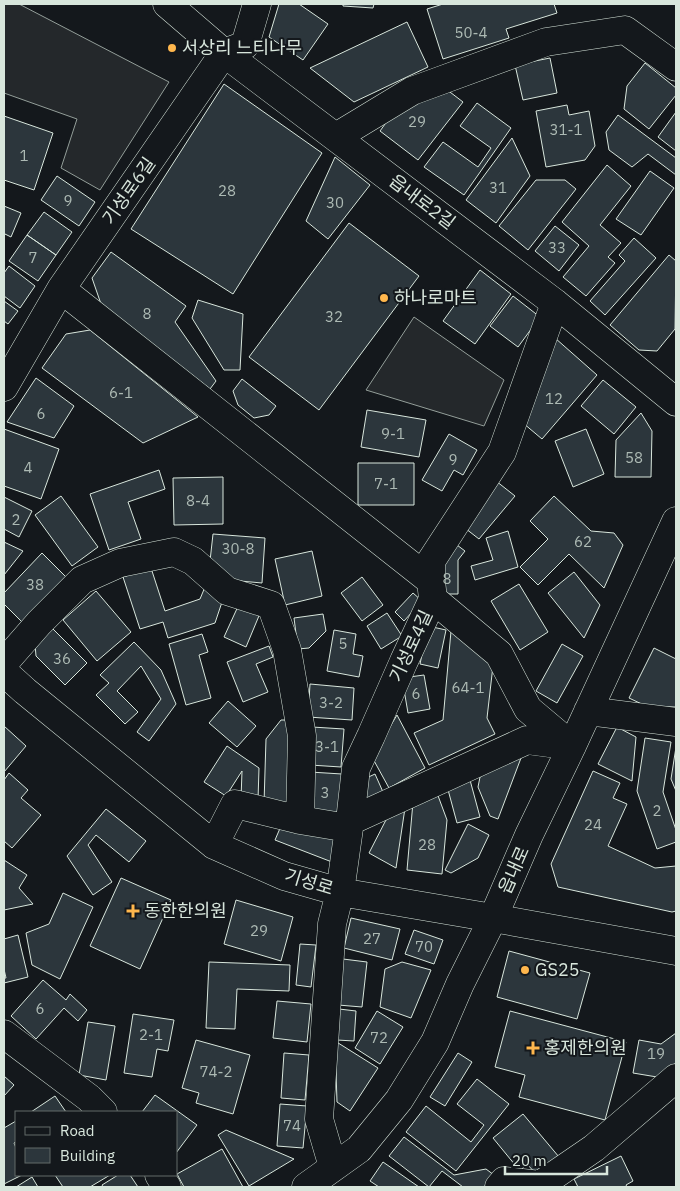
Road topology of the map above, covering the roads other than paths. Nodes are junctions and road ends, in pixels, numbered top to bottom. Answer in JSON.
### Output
{"nodes":[{"id":1,"x":167,"y":4,"type":"edge"},
{"id":2,"x":257,"y":4,"type":"edge"},
{"id":3,"x":224,"y":53,"type":"junction"},
{"id":4,"x":676,"y":67,"type":"edge"},
{"id":5,"x":336,"y":137,"type":"junction"},
{"id":6,"x":62,"y":289,"type":"junction"},
{"id":7,"x":555,"y":303,"type":"junction"},
{"id":8,"x":4,"y":387,"type":"edge"},
{"id":9,"x":676,"y":402,"type":"edge"},
{"id":10,"x":676,"y":521,"type":"edge"},
{"id":11,"x":432,"y":590,"type":"junction"},
{"id":12,"x":4,"y":663,"type":"edge"},
{"id":13,"x":4,"y":672,"type":"edge"},
{"id":14,"x":588,"y":711,"type":"junction"},
{"id":15,"x":676,"y":722,"type":"edge"},
{"id":16,"x":572,"y":746,"type":"junction"},
{"id":17,"x":300,"y":820,"type":"junction"},
{"id":18,"x":349,"y":824,"type":"junction"},
{"id":19,"x":214,"y":845,"type":"junction"},
{"id":20,"x":340,"y":892,"type":"junction"},
{"id":21,"x":493,"y":918,"type":"junction"},
{"id":22,"x":676,"y":951,"type":"edge"},
{"id":23,"x":4,"y":1034,"type":"edge"},
{"id":24,"x":676,"y":1078,"type":"edge"},
{"id":25,"x":102,"y":1111,"type":"edge"},
{"id":26,"x":333,"y":1167,"type":"junction"},
{"id":27,"x":160,"y":1176,"type":"edge"},
{"id":28,"x":167,"y":1187,"type":"edge"},
{"id":29,"x":306,"y":1187,"type":"edge"},
{"id":30,"x":499,"y":1187,"type":"edge"}],
"edges":[{"from":1,"to":3,"type":"street","name":"읍내로2길"},
{"from":2,"to":3,"type":"street","name":"기성로6길"},
{"from":3,"to":5,"type":"street","name":"읍내로2길"},
{"from":3,"to":6,"type":"street","name":"기성로6길"},
{"from":4,"to":5,"type":"street"},
{"from":5,"to":7,"type":"street","name":"읍내로2길"},
{"from":6,"to":8,"type":"street","name":"기성로6길"},
{"from":6,"to":11,"type":"street"},
{"from":7,"to":9,"type":"street","name":"읍내로2길"},
{"from":7,"to":11,"type":"street","name":"기성로4길"},
{"from":10,"to":14,"type":"street","name":"읍내로"},
{"from":11,"to":16,"type":"street"},
{"from":11,"to":18,"type":"street","name":"기성로4길"},
{"from":12,"to":17,"type":"street"},
{"from":13,"to":19,"type":"street","name":"기성로"},
{"from":14,"to":15,"type":"street"},
{"from":14,"to":16,"type":"street","name":"읍내로"},
{"from":16,"to":18,"type":"street"},
{"from":16,"to":21,"type":"street","name":"읍내로"},
{"from":17,"to":18,"type":"street"},
{"from":17,"to":19,"type":"street"},
{"from":18,"to":20,"type":"street","name":"기성로4길"},
{"from":19,"to":20,"type":"street","name":"기성로"},
{"from":20,"to":21,"type":"street","name":"기성로"},
{"from":20,"to":26,"type":"street","name":"기성로4길"},
{"from":21,"to":22,"type":"street","name":"기성로"},
{"from":21,"to":26,"type":"street","name":"읍내로"},
{"from":23,"to":25,"type":"street"},
{"from":24,"to":30,"type":"street"},
{"from":26,"to":29,"type":"street","name":"읍내로"},
{"from":27,"to":28,"type":"street"}]}
